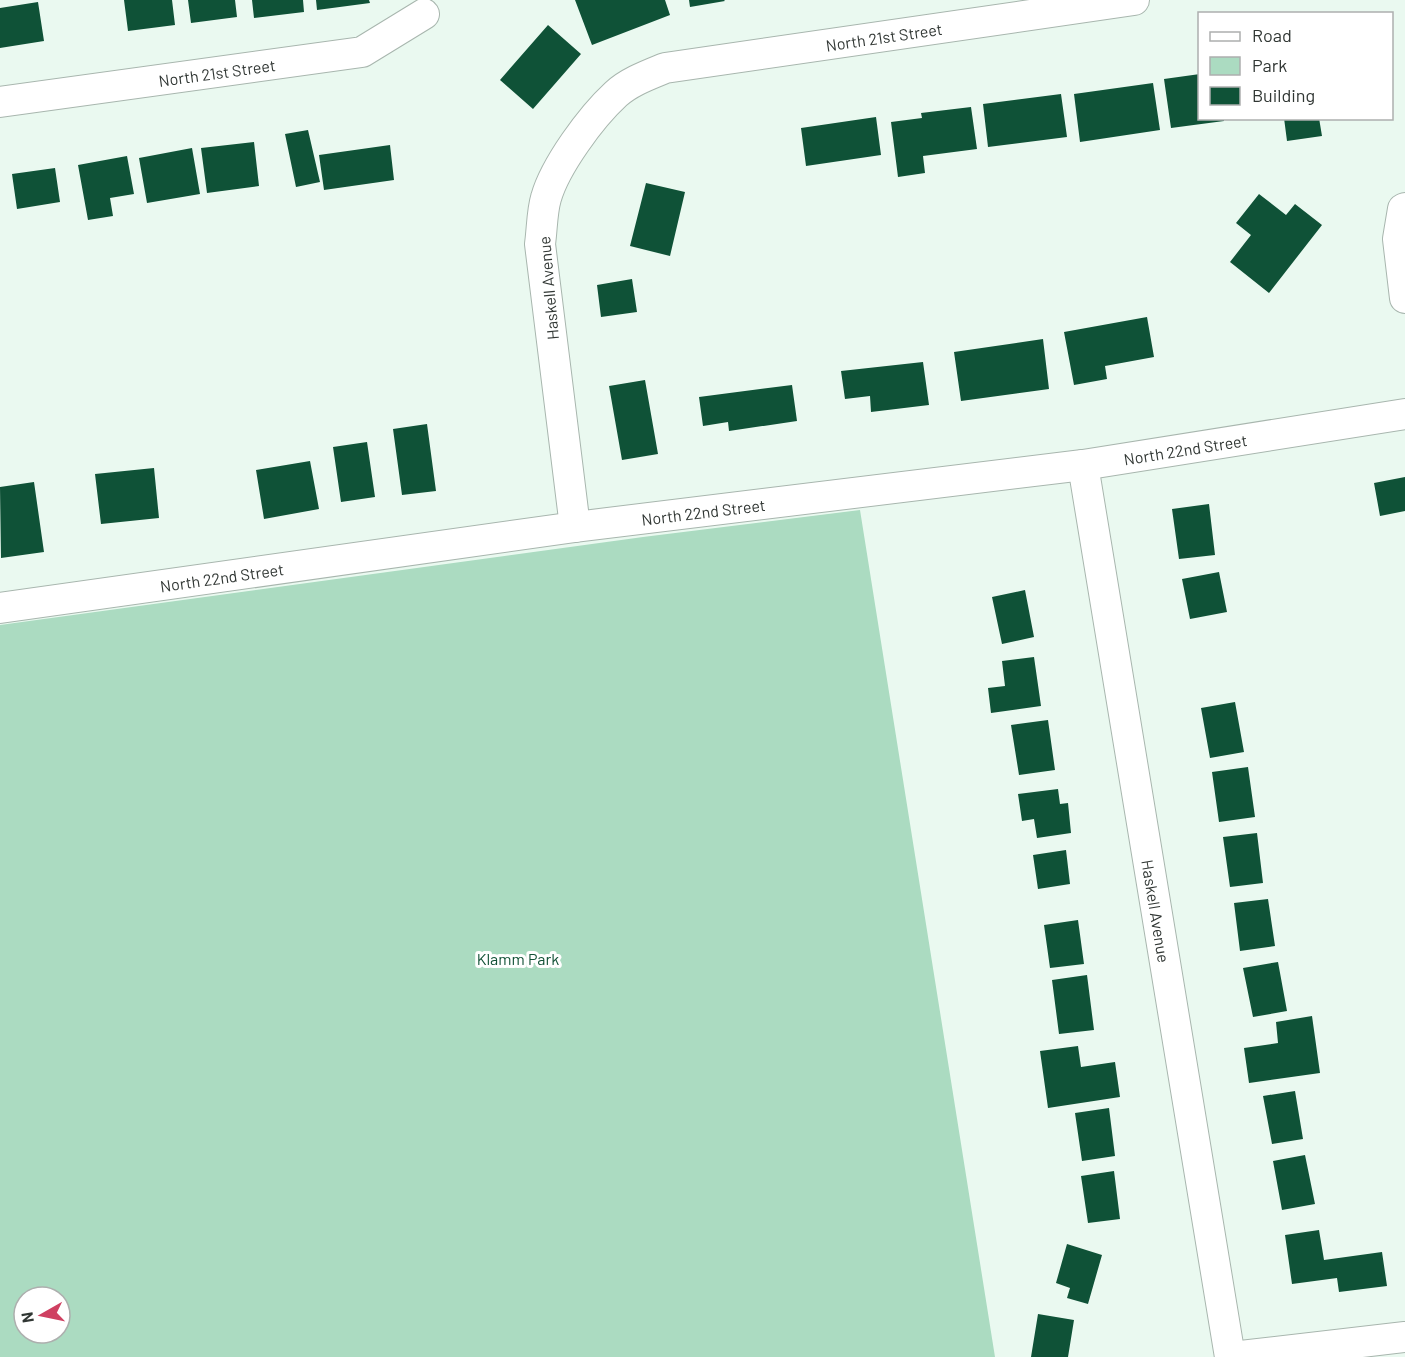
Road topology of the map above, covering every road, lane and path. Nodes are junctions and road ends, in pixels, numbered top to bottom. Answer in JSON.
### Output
{"nodes":[{"id":1,"x":1134,"y":0,"type":"edge"},
{"id":2,"x":424,"y":14,"type":"dead end"},
{"id":3,"x":636,"y":80,"type":"joint"},
{"id":4,"x":0,"y":102,"type":"edge"},
{"id":5,"x":1405,"y":208,"type":"edge"},
{"id":6,"x":1405,"y":298,"type":"edge"},
{"id":7,"x":1405,"y":414,"type":"edge"},
{"id":8,"x":1083,"y":465,"type":"junction"},
{"id":9,"x":575,"y":527,"type":"junction"},
{"id":10,"x":0,"y":608,"type":"edge"},
{"id":11,"x":1405,"y":1337,"type":"edge"},
{"id":12,"x":1231,"y":1357,"type":"edge"}],
"edges":[{"from":1,"to":3,"type":"street","name":"North 21st Street"},
{"from":2,"to":4,"type":"street","name":"North 21st Street"},
{"from":3,"to":9,"type":"street","name":"Haskell Avenue"},
{"from":5,"to":6,"type":"street"},
{"from":7,"to":8,"type":"street","name":"North 22nd Street"},
{"from":8,"to":9,"type":"street","name":"North 22nd Street"},
{"from":8,"to":12,"type":"street","name":"Haskell Avenue"},
{"from":9,"to":10,"type":"street","name":"North 22nd Street"},
{"from":11,"to":12,"type":"street"}]}
